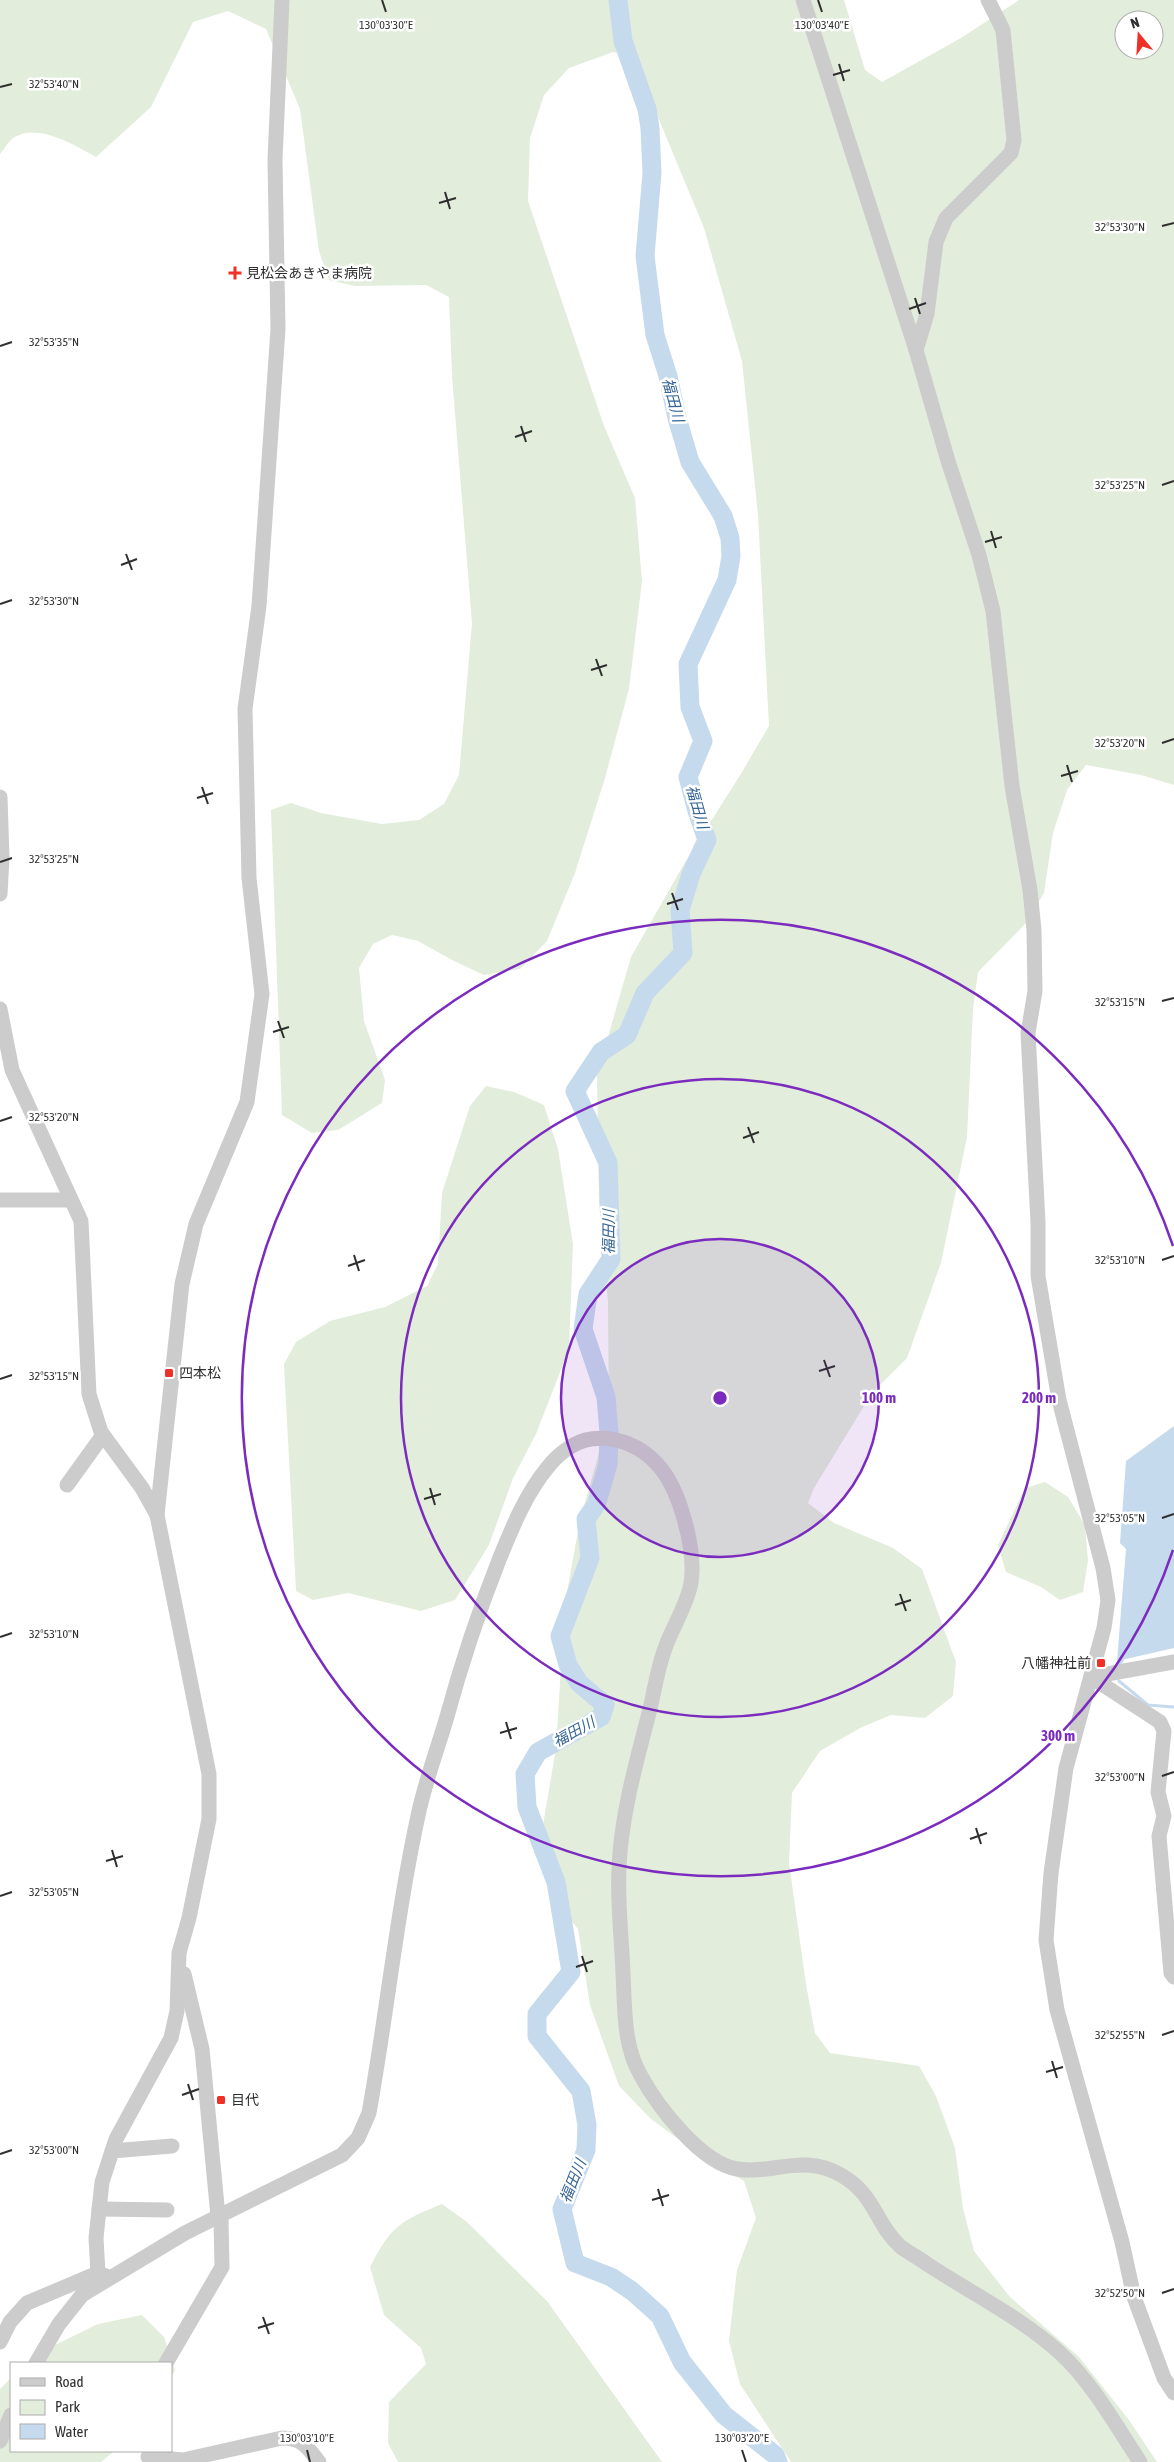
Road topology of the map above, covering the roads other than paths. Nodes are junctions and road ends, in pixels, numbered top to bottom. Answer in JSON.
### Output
{"nodes":[{"id":1,"x":282,"y":0,"type":"edge"},
{"id":2,"x":803,"y":0,"type":"edge"},
{"id":3,"x":988,"y":0,"type":"edge"},
{"id":4,"x":916,"y":350,"type":"junction"},
{"id":5,"x":0,"y":797,"type":"edge"},
{"id":6,"x":0,"y":894,"type":"edge"},
{"id":7,"x":0,"y":1009,"type":"edge"},
{"id":8,"x":0,"y":1200,"type":"edge"},
{"id":9,"x":70,"y":1200,"type":"junction"},
{"id":10,"x":104,"y":1435,"type":"junction"},
{"id":11,"x":67,"y":1485,"type":"dead end"},
{"id":12,"x":157,"y":1515,"type":"junction"},
{"id":13,"x":1174,"y":1662,"type":"edge"},
{"id":14,"x":1091,"y":1677,"type":"junction"},
{"id":15,"x":179,"y":1953,"type":"junction"},
{"id":16,"x":1174,"y":1977,"type":"edge"},
{"id":17,"x":172,"y":2146,"type":"dead end"},
{"id":18,"x":112,"y":2151,"type":"junction"},
{"id":19,"x":99,"y":2209,"type":"junction"},
{"id":20,"x":167,"y":2210,"type":"dead end"},
{"id":21,"x":218,"y":2216,"type":"junction"},
{"id":22,"x":98,"y":2273,"type":"junction"},
{"id":23,"x":113,"y":2278,"type":"junction"},
{"id":24,"x":0,"y":2342,"type":"edge"},
{"id":25,"x":37,"y":2362,"type":"edge"},
{"id":26,"x":167,"y":2362,"type":"edge"},
{"id":27,"x":1174,"y":2393,"type":"edge"},
{"id":28,"x":10,"y":2417,"type":"edge"},
{"id":29,"x":0,"y":2441,"type":"edge"},
{"id":30,"x":148,"y":2457,"type":"edge"},
{"id":31,"x":319,"y":2462,"type":"edge"},
{"id":32,"x":1140,"y":2462,"type":"edge"}],
"edges":[{"from":1,"to":12,"type":"street"},
{"from":2,"to":4,"type":"street"},
{"from":3,"to":4,"type":"street"},
{"from":4,"to":14,"type":"street"},
{"from":5,"to":6,"type":"street"},
{"from":7,"to":9,"type":"street"},
{"from":8,"to":9,"type":"street"},
{"from":9,"to":10,"type":"street"},
{"from":10,"to":11,"type":"street"},
{"from":10,"to":12,"type":"street"},
{"from":12,"to":15,"type":"street"},
{"from":13,"to":14,"type":"street"},
{"from":14,"to":16,"type":"street"},
{"from":14,"to":27,"type":"street"},
{"from":15,"to":18,"type":"street"},
{"from":15,"to":21,"type":"street"},
{"from":17,"to":18,"type":"street"},
{"from":18,"to":19,"type":"street"},
{"from":19,"to":20,"type":"street"},
{"from":19,"to":22,"type":"street"},
{"from":21,"to":23,"type":"street"},
{"from":21,"to":26,"type":"street"},
{"from":21,"to":32,"type":"street"},
{"from":22,"to":23,"type":"street"},
{"from":22,"to":24,"type":"street"},
{"from":23,"to":25,"type":"street"},
{"from":28,"to":29,"type":"street"},
{"from":30,"to":31,"type":"street"}]}
